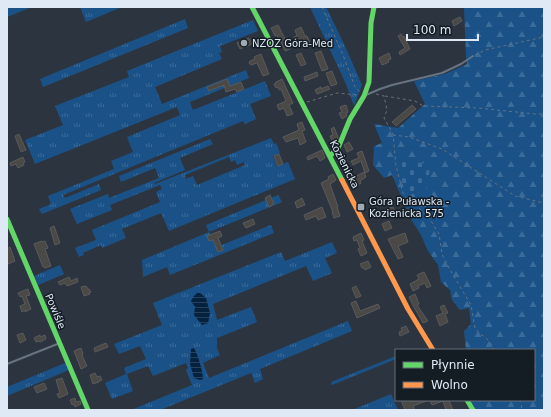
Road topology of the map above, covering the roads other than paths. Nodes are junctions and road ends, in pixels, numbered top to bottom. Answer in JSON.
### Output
{"nodes":[{"id":1,"x":252,"y":7,"type":"edge"},
{"id":2,"x":374,"y":7,"type":"edge"},
{"id":3,"x":473,"y":56,"type":"road end"},
{"id":4,"x":364,"y":96,"type":"junction"},
{"id":5,"x":330,"y":156,"type":"junction"},
{"id":6,"x":7,"y":219,"type":"edge"},
{"id":7,"x":60,"y":343,"type":"junction"},
{"id":8,"x":432,"y":349,"type":"edge"},
{"id":9,"x":7,"y":364,"type":"edge"},
{"id":10,"x":467,"y":401,"type":"edge"},
{"id":11,"x":88,"y":410,"type":"edge"},
{"id":12,"x":473,"y":410,"type":"edge"}],
"edges":[{"from":1,"to":5,"type":"main road","name":"Kozienicka"},
{"from":2,"to":4,"type":"main road"},
{"from":3,"to":4,"type":"lane"},
{"from":4,"to":5,"type":"main road"},
{"from":5,"to":8,"type":"main road","name":"Kozienicka"},
{"from":6,"to":7,"type":"main road","name":"Powiśle"},
{"from":7,"to":9,"type":"lane"},
{"from":7,"to":11,"type":"main road","name":"Powiśle"},
{"from":10,"to":12,"type":"main road"}]}
